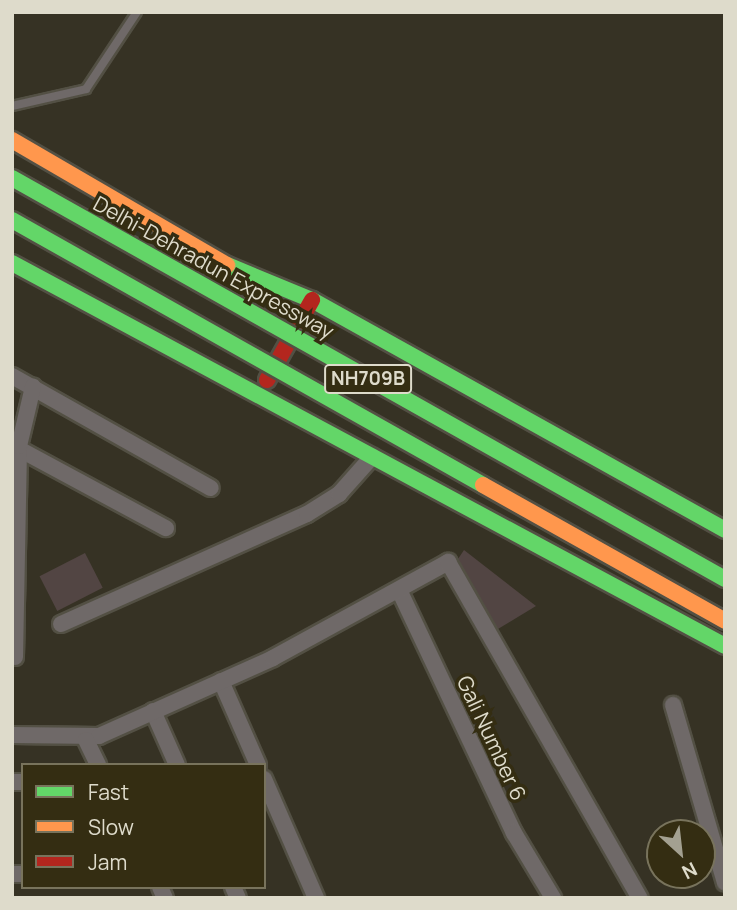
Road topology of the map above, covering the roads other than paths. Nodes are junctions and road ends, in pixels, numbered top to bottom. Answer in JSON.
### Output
{"nodes":[{"id":1,"x":137,"y":12,"type":"edge"},
{"id":2,"x":12,"y":106,"type":"edge"},
{"id":3,"x":12,"y":140,"type":"edge"},
{"id":4,"x":12,"y":178,"type":"edge"},
{"id":5,"x":12,"y":220,"type":"edge"},
{"id":6,"x":12,"y":263,"type":"edge"},
{"id":7,"x":312,"y":300,"type":"junction"},
{"id":8,"x":12,"y":376,"type":"edge"},
{"id":9,"x":33,"y":387,"type":"junction"},
{"id":10,"x":257,"y":396,"type":"junction"},
{"id":11,"x":19,"y":449,"type":"junction"},
{"id":12,"x":372,"y":457,"type":"junction"},
{"id":13,"x":211,"y":488,"type":"dead end"},
{"id":14,"x":166,"y":528,"type":"dead end"},
{"id":15,"x":725,"y":530,"type":"edge"},
{"id":16,"x":725,"y":579,"type":"edge"},
{"id":17,"x":14,"y":580,"type":"edge"},
{"id":18,"x":400,"y":592,"type":"junction"},
{"id":19,"x":725,"y":621,"type":"edge"},
{"id":20,"x":61,"y":624,"type":"dead end"},
{"id":21,"x":725,"y":646,"type":"edge"},
{"id":22,"x":15,"y":657,"type":"dead end"},
{"id":23,"x":221,"y":681,"type":"junction"},
{"id":24,"x":673,"y":705,"type":"dead end"},
{"id":25,"x":153,"y":711,"type":"junction"},
{"id":26,"x":12,"y":735,"type":"edge"},
{"id":27,"x":86,"y":740,"type":"junction"},
{"id":28,"x":97,"y":763,"type":"edge"},
{"id":29,"x":176,"y":763,"type":"edge"},
{"id":30,"x":257,"y":763,"type":"edge"},
{"id":31,"x":266,"y":784,"type":"edge"},
{"id":32,"x":725,"y":884,"type":"edge"},
{"id":33,"x":316,"y":898,"type":"edge"},
{"id":34,"x":553,"y":898,"type":"edge"},
{"id":35,"x":640,"y":898,"type":"edge"}],
"edges":[{"from":1,"to":2,"type":"lane"},
{"from":3,"to":7,"type":"main road"},
{"from":4,"to":16,"type":"main road","name":"Delhi-Dehradun Expressway","number":"NH709B","bridge":true},
{"from":5,"to":19,"type":"main road","number":"NH709B","bridge":true},
{"from":6,"to":10,"type":"main road"},
{"from":7,"to":10,"type":"main road"},
{"from":7,"to":15,"type":"main road"},
{"from":8,"to":9,"type":"street"},
{"from":9,"to":11,"type":"street"},
{"from":9,"to":13,"type":"street"},
{"from":10,"to":12,"type":"main road"},
{"from":11,"to":14,"type":"street"},
{"from":11,"to":17,"type":"street"},
{"from":12,"to":20,"type":"street"},
{"from":12,"to":21,"type":"main road"},
{"from":17,"to":22,"type":"street"},
{"from":18,"to":23,"type":"street"},
{"from":18,"to":34,"type":"street","name":"Gali Number 6"},
{"from":18,"to":35,"type":"street"},
{"from":23,"to":25,"type":"street"},
{"from":23,"to":30,"type":"street"},
{"from":24,"to":32,"type":"street"},
{"from":25,"to":27,"type":"street"},
{"from":25,"to":29,"type":"street"},
{"from":26,"to":27,"type":"street"},
{"from":27,"to":28,"type":"street"},
{"from":31,"to":33,"type":"street"}]}
